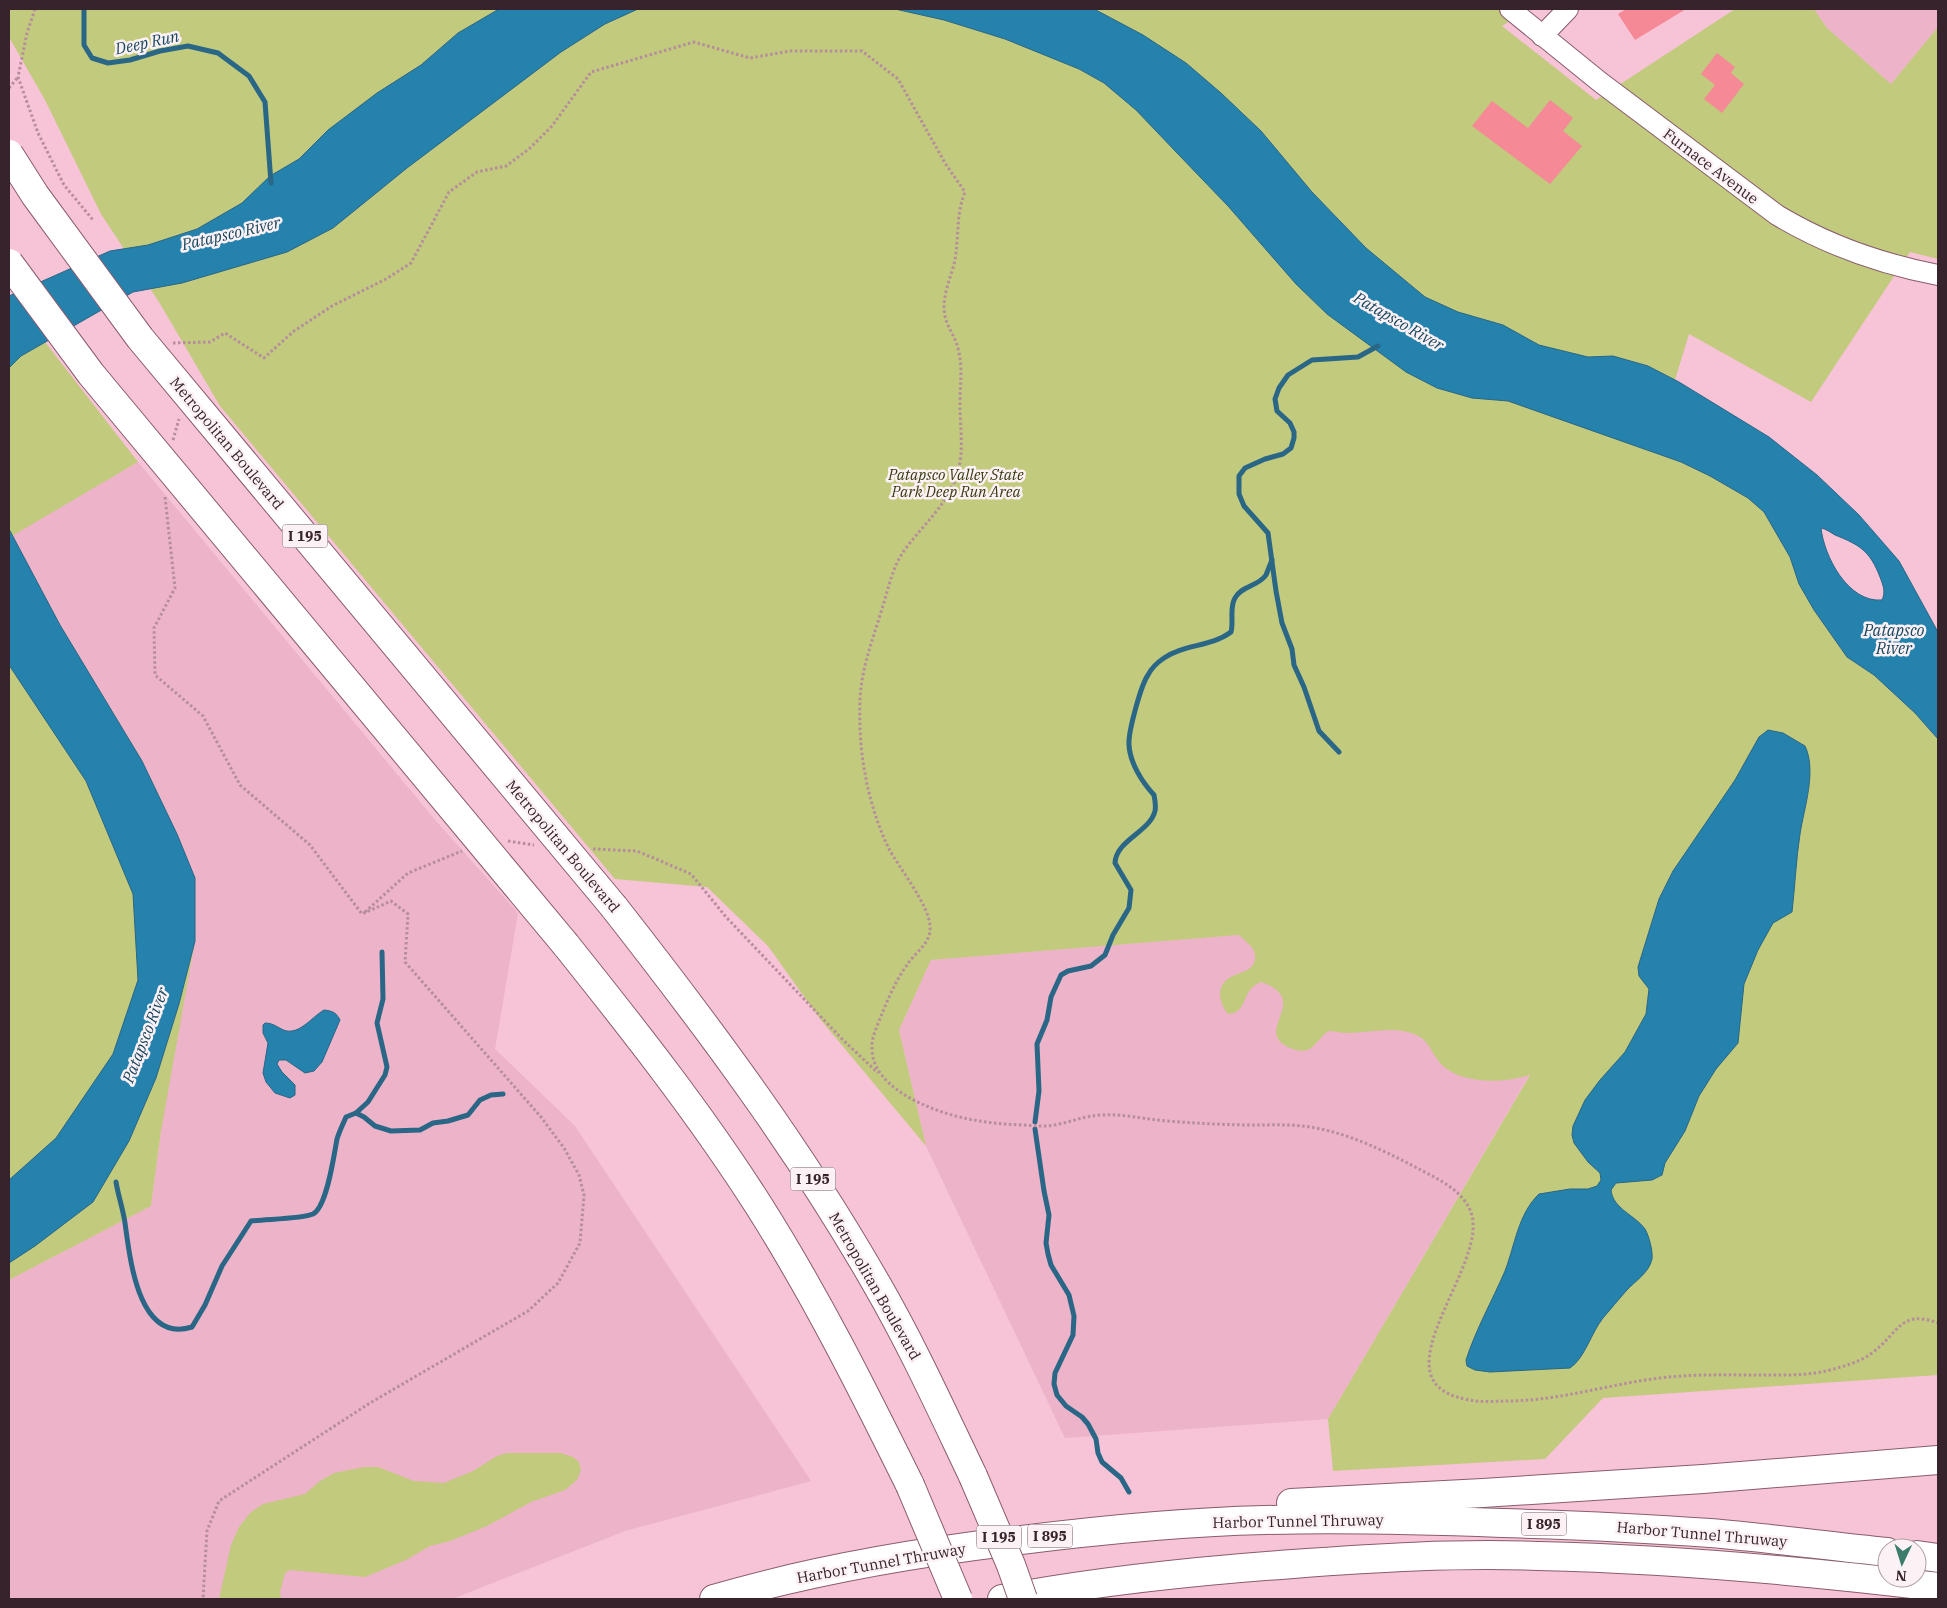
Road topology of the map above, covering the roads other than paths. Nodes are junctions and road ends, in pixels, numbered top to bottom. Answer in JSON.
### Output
{"nodes":[{"id":1,"x":1510,"y":9,"type":"edge"},
{"id":2,"x":1568,"y":9,"type":"edge"},
{"id":3,"x":1542,"y":36,"type":"junction"},
{"id":4,"x":9,"y":154,"type":"edge"},
{"id":5,"x":9,"y":263,"type":"edge"},
{"id":6,"x":1938,"y":275,"type":"edge"},
{"id":7,"x":1935,"y":1460,"type":"edge"},
{"id":8,"x":1199,"y":1522,"type":"junction"},
{"id":9,"x":1877,"y":1551,"type":"edge"},
{"id":10,"x":1938,"y":1587,"type":"edge"},
{"id":11,"x":714,"y":1599,"type":"edge"},
{"id":12,"x":958,"y":1599,"type":"edge"},
{"id":13,"x":1002,"y":1599,"type":"edge"},
{"id":14,"x":1023,"y":1599,"type":"edge"}],
"edges":[{"from":1,"to":3,"type":"street","name":"Furnace Avenue"},
{"from":2,"to":3,"type":"street"},
{"from":3,"to":6,"type":"street","name":"Furnace Avenue"},
{"from":4,"to":14,"type":"highway","name":"Metropolitan Boulevard","number":"I 195","bridge":true},
{"from":5,"to":12,"type":"highway","bridge":true},
{"from":7,"to":8,"type":"highway"},
{"from":8,"to":9,"type":"highway","name":"Harbor Tunnel Thruway","number":"I 895"},
{"from":8,"to":11,"type":"highway","name":"Harbor Tunnel Thruway","number":"I 895"},
{"from":10,"to":13,"type":"highway","name":"Harbor Tunnel Thruway","number":"I 895"}]}
